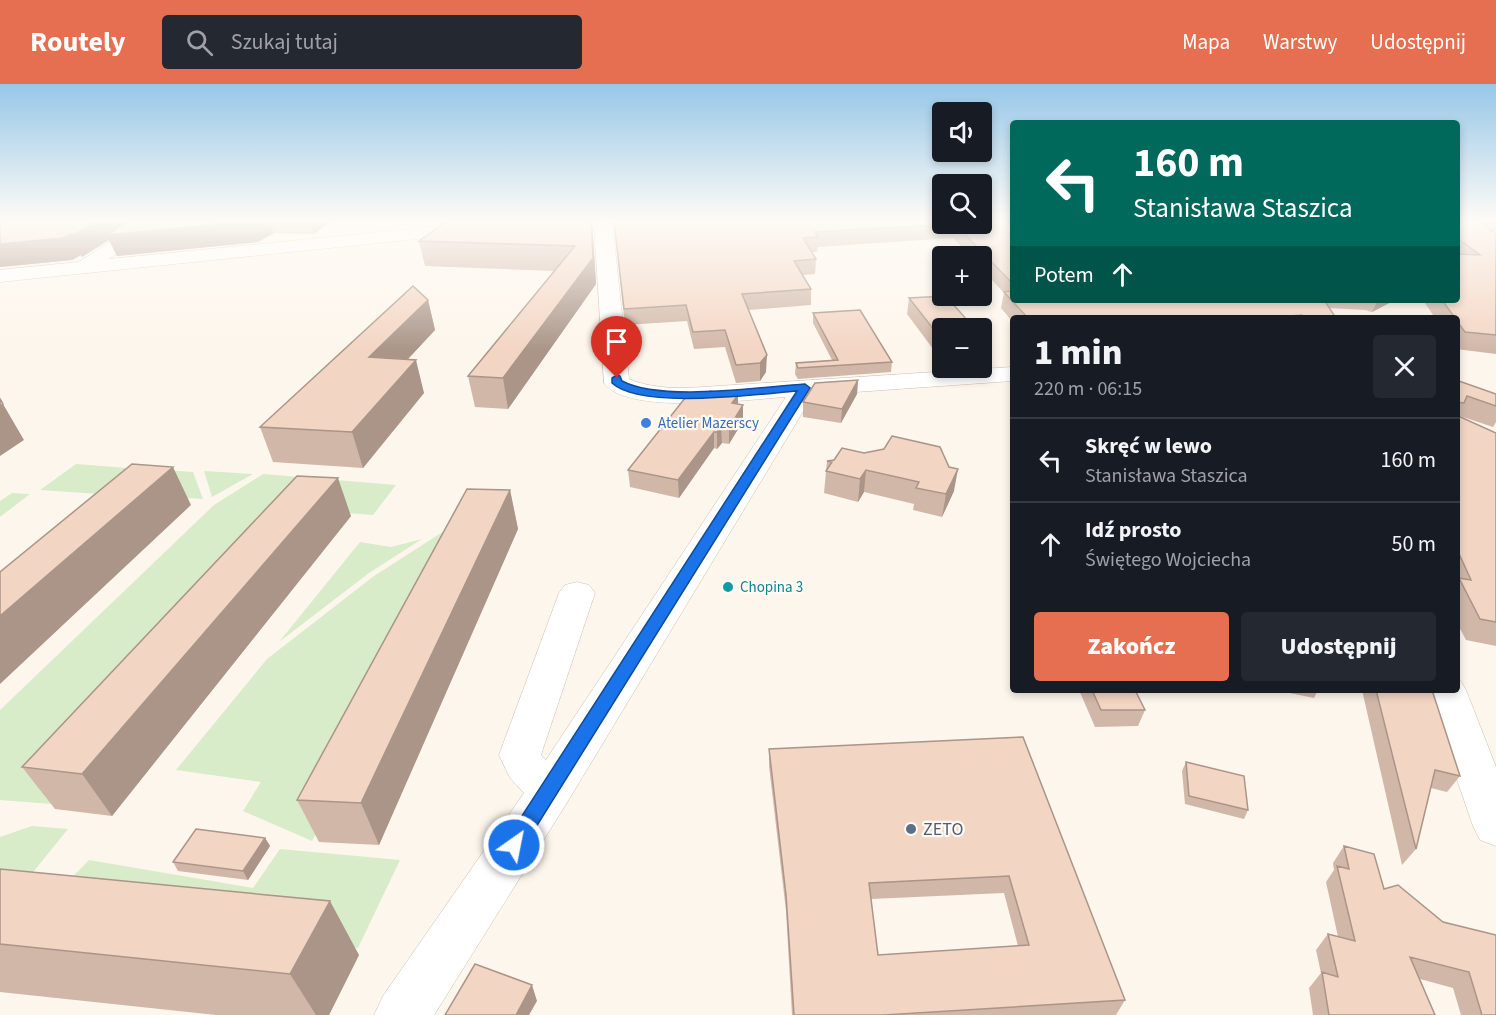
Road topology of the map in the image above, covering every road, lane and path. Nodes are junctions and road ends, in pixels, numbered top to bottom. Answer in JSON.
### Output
{"nodes":[{"id":1,"x":87,"y":264,"type":"edge"},
{"id":2,"x":116,"y":264,"type":"edge"},
{"id":3,"x":607,"y":264,"type":"edge"},
{"id":4,"x":81,"y":268,"type":"junction"},
{"id":5,"x":0,"y":276,"type":"edge"},
{"id":6,"x":1010,"y":374,"type":"edge"},
{"id":7,"x":805,"y":388,"type":"junction"},
{"id":8,"x":577,"y":593,"type":"dead end"},
{"id":9,"x":1447,"y":693,"type":"edge"},
{"id":10,"x":552,"y":788,"type":"junction"},
{"id":11,"x":1496,"y":825,"type":"edge"},
{"id":12,"x":402,"y":1015,"type":"edge"}],
"edges":[{"from":1,"to":4,"type":"street"},
{"from":2,"to":4,"type":"street"},
{"from":3,"to":7,"type":"street"},
{"from":4,"to":5,"type":"street"},
{"from":6,"to":7,"type":"street"},
{"from":7,"to":10,"type":"street"},
{"from":8,"to":10,"type":"street"},
{"from":9,"to":11,"type":"street"},
{"from":10,"to":12,"type":"street"}]}
